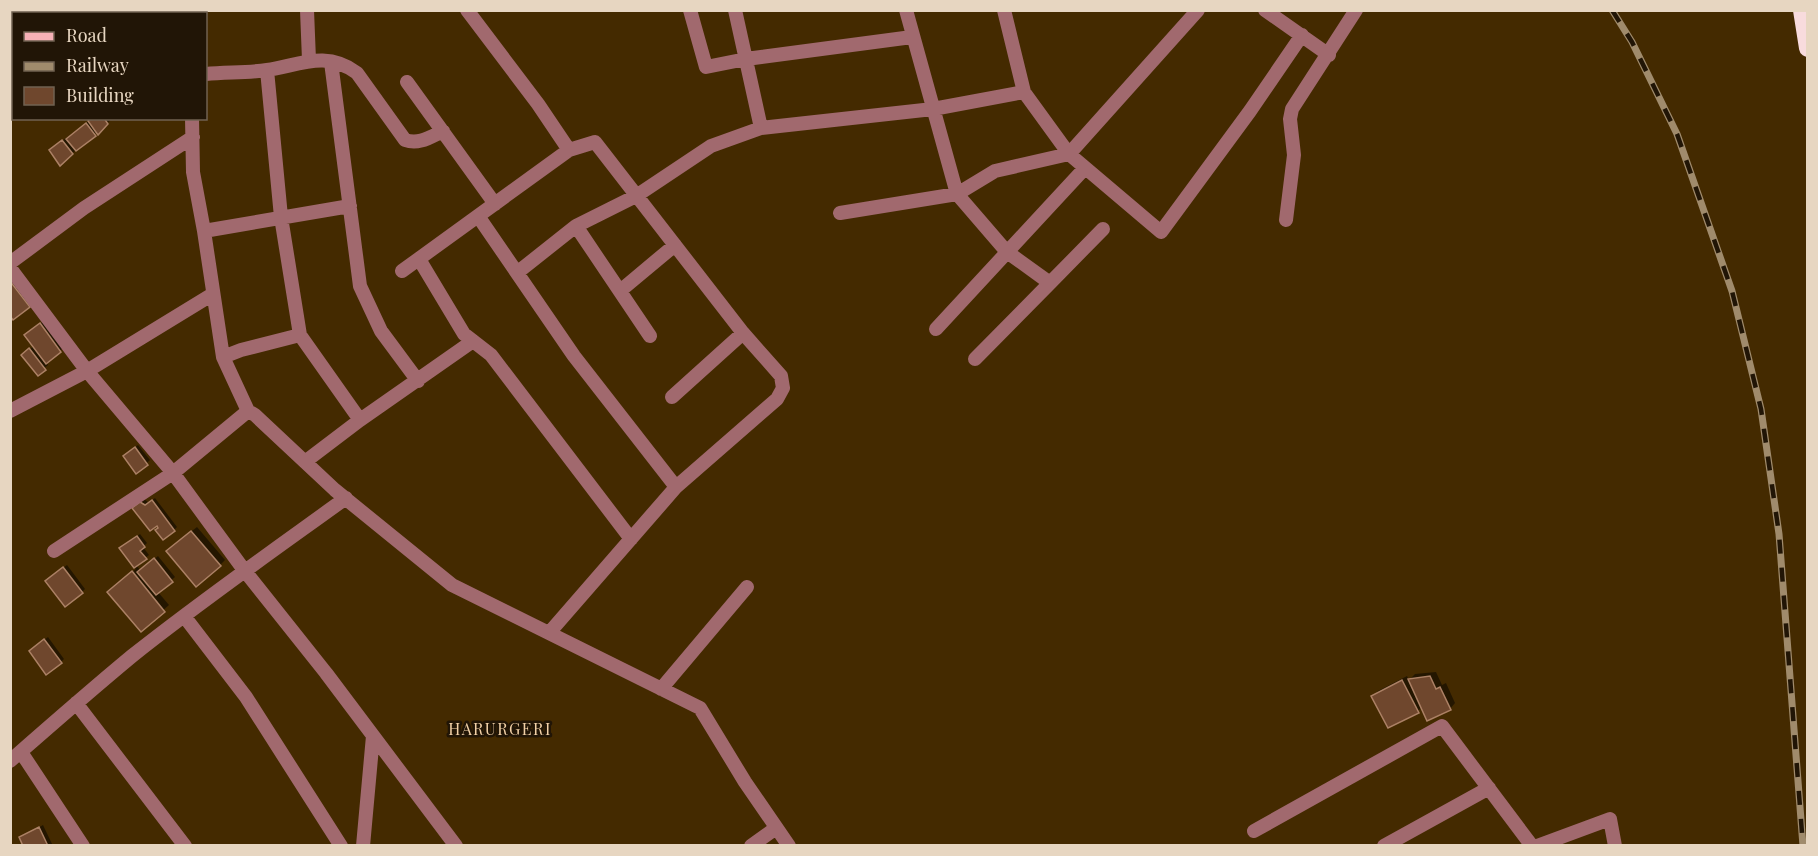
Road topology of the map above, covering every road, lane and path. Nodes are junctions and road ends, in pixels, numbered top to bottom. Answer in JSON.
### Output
{"nodes":[{"id":1,"x":307,"y":10,"type":"edge"},
{"id":2,"x":467,"y":10,"type":"edge"},
{"id":3,"x":690,"y":10,"type":"edge"},
{"id":4,"x":735,"y":10,"type":"edge"},
{"id":5,"x":906,"y":10,"type":"edge"},
{"id":6,"x":1004,"y":10,"type":"edge"},
{"id":7,"x":1198,"y":10,"type":"edge"},
{"id":8,"x":1265,"y":10,"type":"edge"},
{"id":9,"x":1356,"y":10,"type":"edge"},
{"id":10,"x":1802,"y":10,"type":"edge"},
{"id":11,"x":1302,"y":35,"type":"junction"},
{"id":12,"x":912,"y":37,"type":"junction"},
{"id":13,"x":1808,"y":48,"type":"edge"},
{"id":14,"x":1329,"y":55,"type":"junction"},
{"id":15,"x":746,"y":59,"type":"junction"},
{"id":16,"x":309,"y":60,"type":"junction"},
{"id":17,"x":331,"y":62,"type":"junction"},
{"id":18,"x":267,"y":70,"type":"junction"},
{"id":19,"x":207,"y":74,"type":"edge"},
{"id":20,"x":407,"y":81,"type":"dead end"},
{"id":21,"x":1024,"y":92,"type":"junction"},
{"id":22,"x":933,"y":110,"type":"junction"},
{"id":23,"x":192,"y":120,"type":"edge"},
{"id":24,"x":761,"y":128,"type":"junction"},
{"id":25,"x":443,"y":131,"type":"junction"},
{"id":26,"x":193,"y":137,"type":"junction"},
{"id":27,"x":569,"y":150,"type":"junction"},
{"id":28,"x":1069,"y":154,"type":"junction"},
{"id":29,"x":1085,"y":168,"type":"junction"},
{"id":30,"x":957,"y":194,"type":"junction"},
{"id":31,"x":636,"y":195,"type":"junction"},
{"id":32,"x":495,"y":204,"type":"junction"},
{"id":33,"x":350,"y":206,"type":"junction"},
{"id":34,"x":840,"y":213,"type":"dead end"},
{"id":35,"x":478,"y":216,"type":"junction"},
{"id":36,"x":281,"y":217,"type":"junction"},
{"id":37,"x":1286,"y":220,"type":"dead end"},
{"id":38,"x":576,"y":226,"type":"junction"},
{"id":39,"x":1103,"y":229,"type":"dead end"},
{"id":40,"x":204,"y":231,"type":"junction"},
{"id":41,"x":675,"y":245,"type":"junction"},
{"id":42,"x":1006,"y":252,"type":"junction"},
{"id":43,"x":419,"y":259,"type":"junction"},
{"id":44,"x":10,"y":266,"type":"edge"},
{"id":45,"x":402,"y":271,"type":"dead end"},
{"id":46,"x":518,"y":272,"type":"junction"},
{"id":47,"x":1050,"y":283,"type":"junction"},
{"id":48,"x":620,"y":291,"type":"junction"},
{"id":49,"x":213,"y":294,"type":"junction"},
{"id":50,"x":936,"y":329,"type":"dead end"},
{"id":51,"x":743,"y":333,"type":"junction"},
{"id":52,"x":300,"y":335,"type":"junction"},
{"id":53,"x":651,"y":336,"type":"dead end"},
{"id":54,"x":473,"y":341,"type":"junction"},
{"id":55,"x":223,"y":357,"type":"junction"},
{"id":56,"x":975,"y":359,"type":"dead end"},
{"id":57,"x":87,"y":371,"type":"junction"},
{"id":58,"x":418,"y":381,"type":"junction"},
{"id":59,"x":672,"y":397,"type":"dead end"},
{"id":60,"x":10,"y":411,"type":"edge"},
{"id":61,"x":248,"y":411,"type":"junction"},
{"id":62,"x":360,"y":420,"type":"junction"},
{"id":63,"x":306,"y":461,"type":"junction"},
{"id":64,"x":172,"y":473,"type":"junction"},
{"id":65,"x":676,"y":487,"type":"junction"},
{"id":66,"x":346,"y":498,"type":"junction"},
{"id":67,"x":631,"y":539,"type":"junction"},
{"id":68,"x":54,"y":551,"type":"dead end"},
{"id":69,"x":244,"y":570,"type":"junction"},
{"id":70,"x":747,"y":586,"type":"dead end"},
{"id":71,"x":184,"y":616,"type":"junction"},
{"id":72,"x":549,"y":633,"type":"junction"},
{"id":73,"x":661,"y":689,"type":"junction"},
{"id":74,"x":76,"y":703,"type":"junction"},
{"id":75,"x":373,"y":736,"type":"junction"},
{"id":76,"x":16,"y":756,"type":"edge"},
{"id":77,"x":1489,"y":788,"type":"junction"},
{"id":78,"x":776,"y":828,"type":"junction"},
{"id":79,"x":1254,"y":831,"type":"dead end"},
{"id":80,"x":82,"y":846,"type":"edge"},
{"id":81,"x":185,"y":846,"type":"edge"},
{"id":82,"x":341,"y":846,"type":"edge"},
{"id":83,"x":363,"y":846,"type":"edge"},
{"id":84,"x":456,"y":846,"type":"edge"},
{"id":85,"x":752,"y":846,"type":"edge"},
{"id":86,"x":789,"y":846,"type":"edge"},
{"id":87,"x":1384,"y":846,"type":"edge"},
{"id":88,"x":1535,"y":846,"type":"edge"},
{"id":89,"x":1615,"y":846,"type":"edge"}],
"edges":[{"from":1,"to":16,"type":"street"},
{"from":2,"to":27,"type":"street"},
{"from":3,"to":15,"type":"street"},
{"from":4,"to":15,"type":"street"},
{"from":5,"to":12,"type":"street"},
{"from":6,"to":21,"type":"street"},
{"from":7,"to":28,"type":"street"},
{"from":8,"to":11,"type":"street"},
{"from":9,"to":14,"type":"street"},
{"from":10,"to":13,"type":"highway"},
{"from":11,"to":14,"type":"street"},
{"from":11,"to":29,"type":"street"},
{"from":12,"to":15,"type":"street"},
{"from":12,"to":22,"type":"street"},
{"from":14,"to":37,"type":"street"},
{"from":15,"to":24,"type":"street"},
{"from":16,"to":17,"type":"street"},
{"from":16,"to":18,"type":"street"},
{"from":17,"to":25,"type":"street"},
{"from":17,"to":33,"type":"street"},
{"from":18,"to":19,"type":"street"},
{"from":18,"to":36,"type":"street"},
{"from":20,"to":25,"type":"street"},
{"from":21,"to":22,"type":"street"},
{"from":21,"to":28,"type":"street"},
{"from":22,"to":24,"type":"street"},
{"from":22,"to":30,"type":"street"},
{"from":23,"to":26,"type":"street"},
{"from":24,"to":31,"type":"street"},
{"from":25,"to":32,"type":"street"},
{"from":26,"to":40,"type":"street"},
{"from":26,"to":44,"type":"street"},
{"from":27,"to":31,"type":"street"},
{"from":27,"to":32,"type":"street"},
{"from":28,"to":29,"type":"street"},
{"from":28,"to":30,"type":"street"},
{"from":29,"to":42,"type":"street"},
{"from":30,"to":34,"type":"street"},
{"from":30,"to":42,"type":"street"},
{"from":31,"to":38,"type":"street"},
{"from":31,"to":41,"type":"street"},
{"from":32,"to":35,"type":"street"},
{"from":33,"to":36,"type":"street"},
{"from":33,"to":58,"type":"street"},
{"from":35,"to":43,"type":"street"},
{"from":35,"to":46,"type":"street"},
{"from":36,"to":40,"type":"street"},
{"from":36,"to":52,"type":"street"},
{"from":38,"to":46,"type":"street"},
{"from":38,"to":48,"type":"street"},
{"from":39,"to":47,"type":"street"},
{"from":40,"to":49,"type":"street"},
{"from":41,"to":48,"type":"street"},
{"from":41,"to":51,"type":"street"},
{"from":42,"to":47,"type":"street"},
{"from":42,"to":50,"type":"street"},
{"from":43,"to":45,"type":"street"},
{"from":43,"to":54,"type":"street"},
{"from":44,"to":57,"type":"street"},
{"from":46,"to":65,"type":"street"},
{"from":47,"to":56,"type":"street"},
{"from":48,"to":53,"type":"street"},
{"from":49,"to":55,"type":"street"},
{"from":49,"to":57,"type":"street"},
{"from":51,"to":59,"type":"street"},
{"from":51,"to":65,"type":"street"},
{"from":52,"to":55,"type":"street"},
{"from":52,"to":62,"type":"street"},
{"from":54,"to":58,"type":"street"},
{"from":54,"to":67,"type":"street"},
{"from":55,"to":61,"type":"street"},
{"from":57,"to":60,"type":"street"},
{"from":57,"to":64,"type":"street"},
{"from":58,"to":62,"type":"street"},
{"from":61,"to":63,"type":"street"},
{"from":61,"to":64,"type":"street"},
{"from":62,"to":63,"type":"street"},
{"from":63,"to":66,"type":"street"},
{"from":64,"to":68,"type":"street"},
{"from":64,"to":69,"type":"street"},
{"from":65,"to":67,"type":"street"},
{"from":66,"to":69,"type":"street"},
{"from":66,"to":72,"type":"street"},
{"from":67,"to":72,"type":"street"},
{"from":69,"to":71,"type":"street"},
{"from":69,"to":75,"type":"street"},
{"from":70,"to":73,"type":"street"},
{"from":71,"to":74,"type":"street"},
{"from":71,"to":82,"type":"street"},
{"from":72,"to":73,"type":"street"},
{"from":73,"to":78,"type":"street"},
{"from":74,"to":76,"type":"street"},
{"from":74,"to":81,"type":"street"},
{"from":75,"to":83,"type":"street"},
{"from":75,"to":84,"type":"street"},
{"from":76,"to":80,"type":"street"},
{"from":77,"to":79,"type":"street"},
{"from":77,"to":87,"type":"street"},
{"from":77,"to":88,"type":"street"},
{"from":78,"to":85,"type":"street"},
{"from":78,"to":86,"type":"street"},
{"from":88,"to":89,"type":"street"}]}
